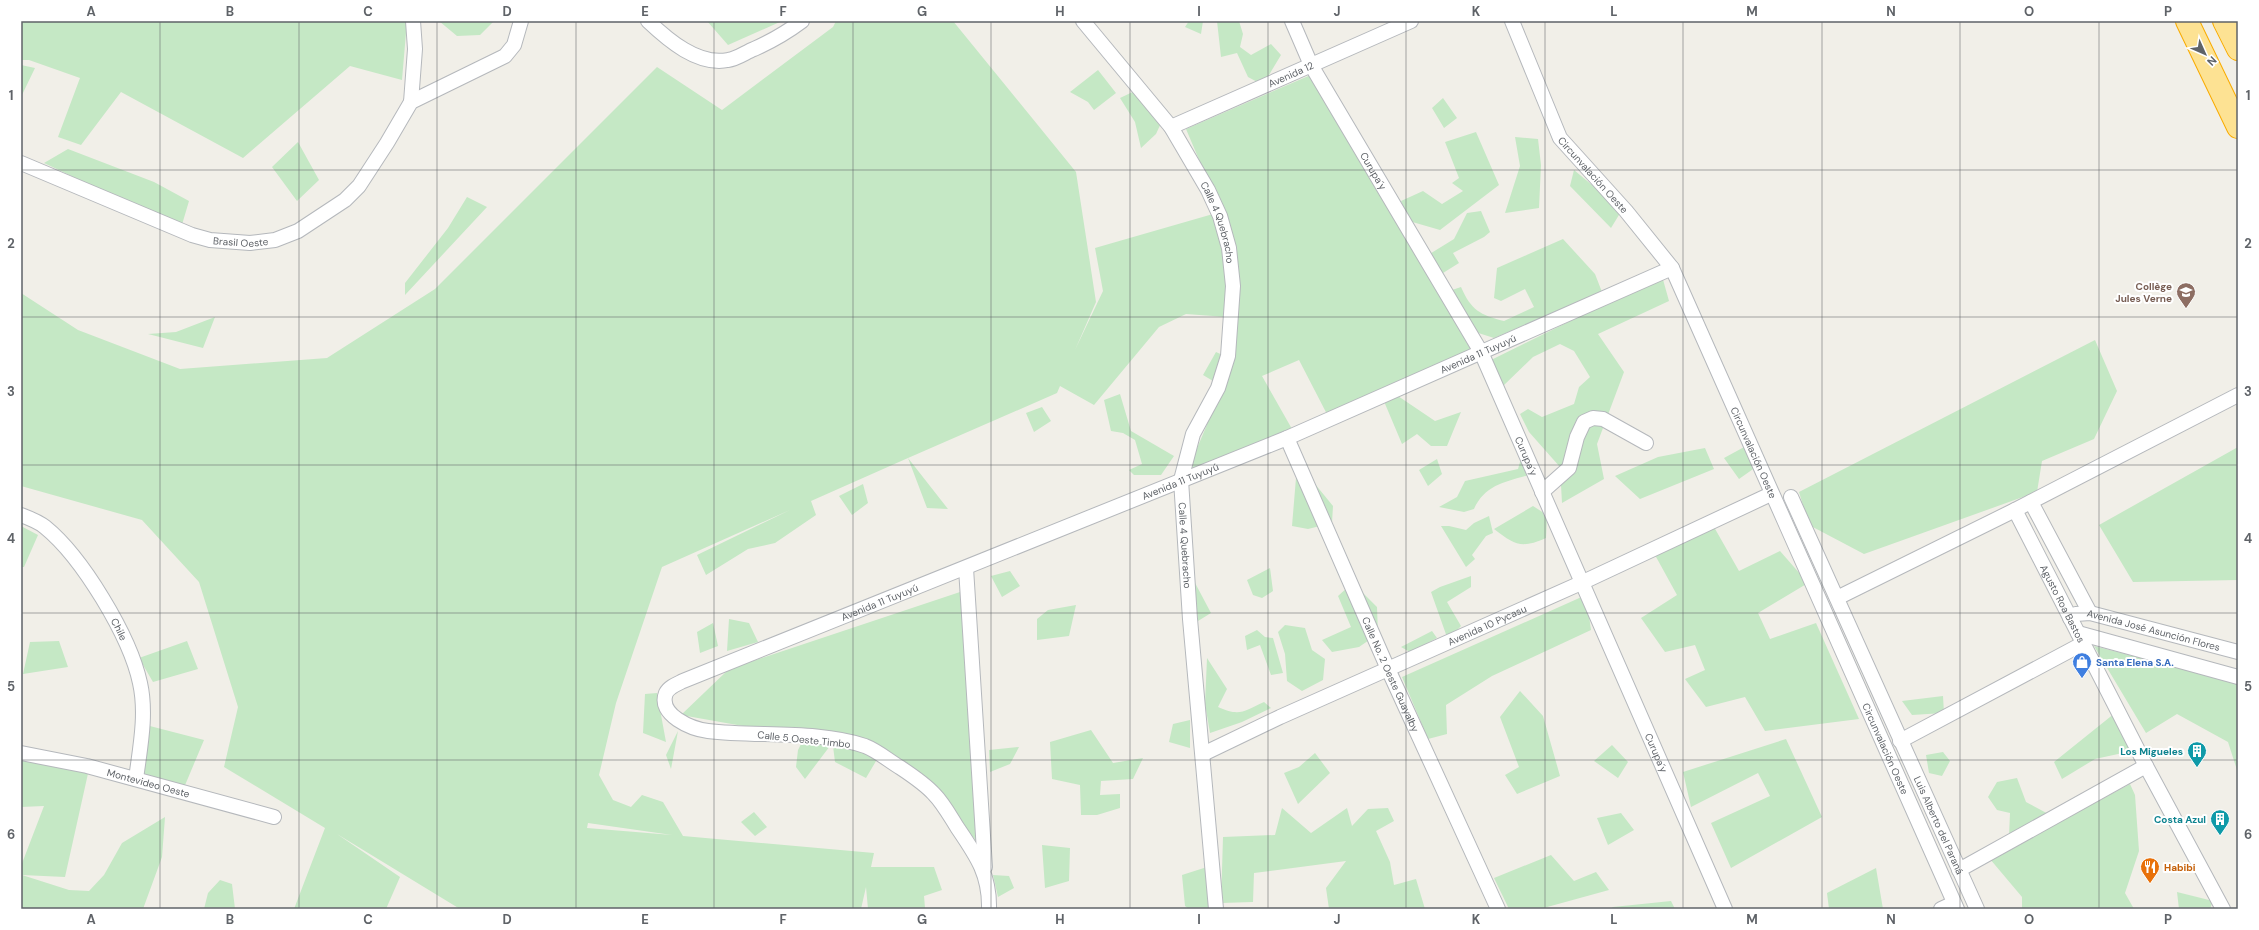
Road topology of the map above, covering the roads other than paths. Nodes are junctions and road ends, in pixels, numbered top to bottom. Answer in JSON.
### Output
{"nodes":[{"id":1,"x":413,"y":21,"type":"edge"},
{"id":2,"x":521,"y":21,"type":"edge"},
{"id":3,"x":648,"y":21,"type":"edge"},
{"id":4,"x":802,"y":21,"type":"edge"},
{"id":5,"x":1084,"y":21,"type":"edge"},
{"id":6,"x":1292,"y":21,"type":"edge"},
{"id":7,"x":1411,"y":21,"type":"edge"},
{"id":8,"x":1512,"y":21,"type":"edge"},
{"id":9,"x":2187,"y":21,"type":"edge"},
{"id":10,"x":2224,"y":21,"type":"edge"},
{"id":11,"x":2238,"y":49,"type":"edge"},
{"id":12,"x":1311,"y":65,"type":"junction"},
{"id":13,"x":411,"y":102,"type":"junction"},
{"id":14,"x":1171,"y":127,"type":"junction"},
{"id":15,"x":2238,"y":127,"type":"edge"},
{"id":16,"x":21,"y":163,"type":"edge"},
{"id":17,"x":1672,"y":268,"type":"junction"},
{"id":18,"x":1482,"y":352,"type":"junction"},
{"id":19,"x":2238,"y":395,"type":"edge"},
{"id":20,"x":1287,"y":438,"type":"junction"},
{"id":21,"x":1646,"y":443,"type":"dead end"},
{"id":22,"x":1181,"y":480,"type":"junction"},
{"id":23,"x":1542,"y":492,"type":"junction"},
{"id":24,"x":1771,"y":494,"type":"junction"},
{"id":25,"x":1791,"y":497,"type":"dead end"},
{"id":26,"x":2031,"y":502,"type":"junction"},
{"id":27,"x":2015,"y":510,"type":"junction"},
{"id":28,"x":21,"y":514,"type":"edge"},
{"id":29,"x":966,"y":568,"type":"junction"},
{"id":30,"x":1581,"y":584,"type":"junction"},
{"id":31,"x":1837,"y":598,"type":"junction"},
{"id":32,"x":2090,"y":613,"type":"junction"},
{"id":33,"x":2070,"y":618,"type":"junction"},
{"id":34,"x":2081,"y":638,"type":"junction"},
{"id":35,"x":2238,"y":652,"type":"edge"},
{"id":36,"x":1388,"y":669,"type":"junction"},
{"id":37,"x":2238,"y":676,"type":"edge"},
{"id":38,"x":683,"y":680,"type":"joint"},
{"id":39,"x":1900,"y":741,"type":"junction"},
{"id":40,"x":21,"y":753,"type":"edge"},
{"id":41,"x":1203,"y":754,"type":"junction"},
{"id":42,"x":2146,"y":766,"type":"junction"},
{"id":43,"x":136,"y":780,"type":"junction"},
{"id":44,"x":274,"y":817,"type":"dead end"},
{"id":45,"x":1959,"y":870,"type":"junction"},
{"id":46,"x":986,"y":876,"type":"junction"},
{"id":47,"x":1956,"y":906,"type":"edge"},
{"id":48,"x":989,"y":909,"type":"edge"},
{"id":49,"x":1216,"y":909,"type":"edge"},
{"id":50,"x":1498,"y":909,"type":"edge"},
{"id":51,"x":1725,"y":909,"type":"edge"},
{"id":52,"x":1941,"y":909,"type":"edge"},
{"id":53,"x":1977,"y":909,"type":"edge"},
{"id":54,"x":2223,"y":909,"type":"edge"}],
"edges":[{"from":1,"to":13,"type":"street","name":"Brasil Oeste"},
{"from":2,"to":13,"type":"street"},
{"from":3,"to":4,"type":"street"},
{"from":5,"to":14,"type":"street","name":"Calle 4 Quebracho"},
{"from":6,"to":12,"type":"street","name":"Curupa´y"},
{"from":7,"to":12,"type":"street","name":"Avenida 12"},
{"from":8,"to":17,"type":"street","name":"Circunvalación Oeste"},
{"from":9,"to":15,"type":"highway"},
{"from":10,"to":11,"type":"highway"},
{"from":12,"to":14,"type":"street","name":"Avenida 12"},
{"from":12,"to":18,"type":"street","name":"Curupa´y"},
{"from":13,"to":16,"type":"street","name":"Brasil Oeste"},
{"from":14,"to":22,"type":"street","name":"Calle 4 Quebracho"},
{"from":17,"to":18,"type":"street","name":"Avenida 11 Tuyuyú"},
{"from":17,"to":24,"type":"street","name":"Circunvalación Oeste"},
{"from":18,"to":20,"type":"street","name":"Avenida 11 Tuyuyú"},
{"from":18,"to":23,"type":"street","name":"Curupa´y"},
{"from":19,"to":26,"type":"street"},
{"from":20,"to":22,"type":"street","name":"Avenida 11 Tuyuyú"},
{"from":20,"to":36,"type":"street","name":"Calle No. 2 Oeste Guayalby"},
{"from":21,"to":23,"type":"street"},
{"from":22,"to":29,"type":"street","name":"Avenida 11 Tuyuyú"},
{"from":22,"to":41,"type":"street","name":"Calle 4 Quebracho"},
{"from":23,"to":30,"type":"street","name":"Curupa´y"},
{"from":24,"to":30,"type":"street","name":"Avenida 10 Pycasu"},
{"from":24,"to":47,"type":"street","name":"Circunvalación Oeste"},
{"from":25,"to":31,"type":"street","name":"Luis Alberto del Paraná"},
{"from":26,"to":27,"type":"street"},
{"from":26,"to":32,"type":"street"},
{"from":27,"to":31,"type":"street"},
{"from":27,"to":33,"type":"street","name":"Agusto Roa Bastos"},
{"from":28,"to":43,"type":"street","name":"Chile"},
{"from":29,"to":38,"type":"street","name":"Avenida 11 Tuyuyú"},
{"from":29,"to":46,"type":"street"},
{"from":30,"to":36,"type":"street","name":"Avenida 10 Pycasu"},
{"from":30,"to":51,"type":"street","name":"Curupa´y"},
{"from":31,"to":39,"type":"street","name":"Luis Alberto del Paraná"},
{"from":32,"to":33,"type":"street","name":"Avenida José Asunción Flores"},
{"from":32,"to":35,"type":"street","name":"Avenida José Asunción Flores"},
{"from":33,"to":34,"type":"street","name":"Agusto Roa Bastos"},
{"from":34,"to":37,"type":"street","name":"Avenida José Asunción Flores"},
{"from":34,"to":39,"type":"street"},
{"from":34,"to":42,"type":"street","name":"Agusto Roa Bastos"},
{"from":36,"to":41,"type":"street","name":"Avenida 10 Pycasu"},
{"from":36,"to":50,"type":"street","name":"Calle No. 2 Oeste Guayalby"},
{"from":38,"to":46,"type":"street","name":"Calle 5 Oeste Timbo"},
{"from":39,"to":45,"type":"street","name":"Luis Alberto del Paraná"},
{"from":40,"to":43,"type":"street","name":"Montevideo Oeste"},
{"from":41,"to":49,"type":"street","name":"Calle 4 Quebracho"},
{"from":42,"to":45,"type":"street"},
{"from":42,"to":54,"type":"street","name":"Agusto Roa Bastos"},
{"from":43,"to":44,"type":"street","name":"Montevideo Oeste"},
{"from":45,"to":53,"type":"street","name":"Luis Alberto del Paraná"},
{"from":46,"to":48,"type":"street","name":"Calle 5 Oeste Timbo"},
{"from":47,"to":52,"type":"street"}]}
